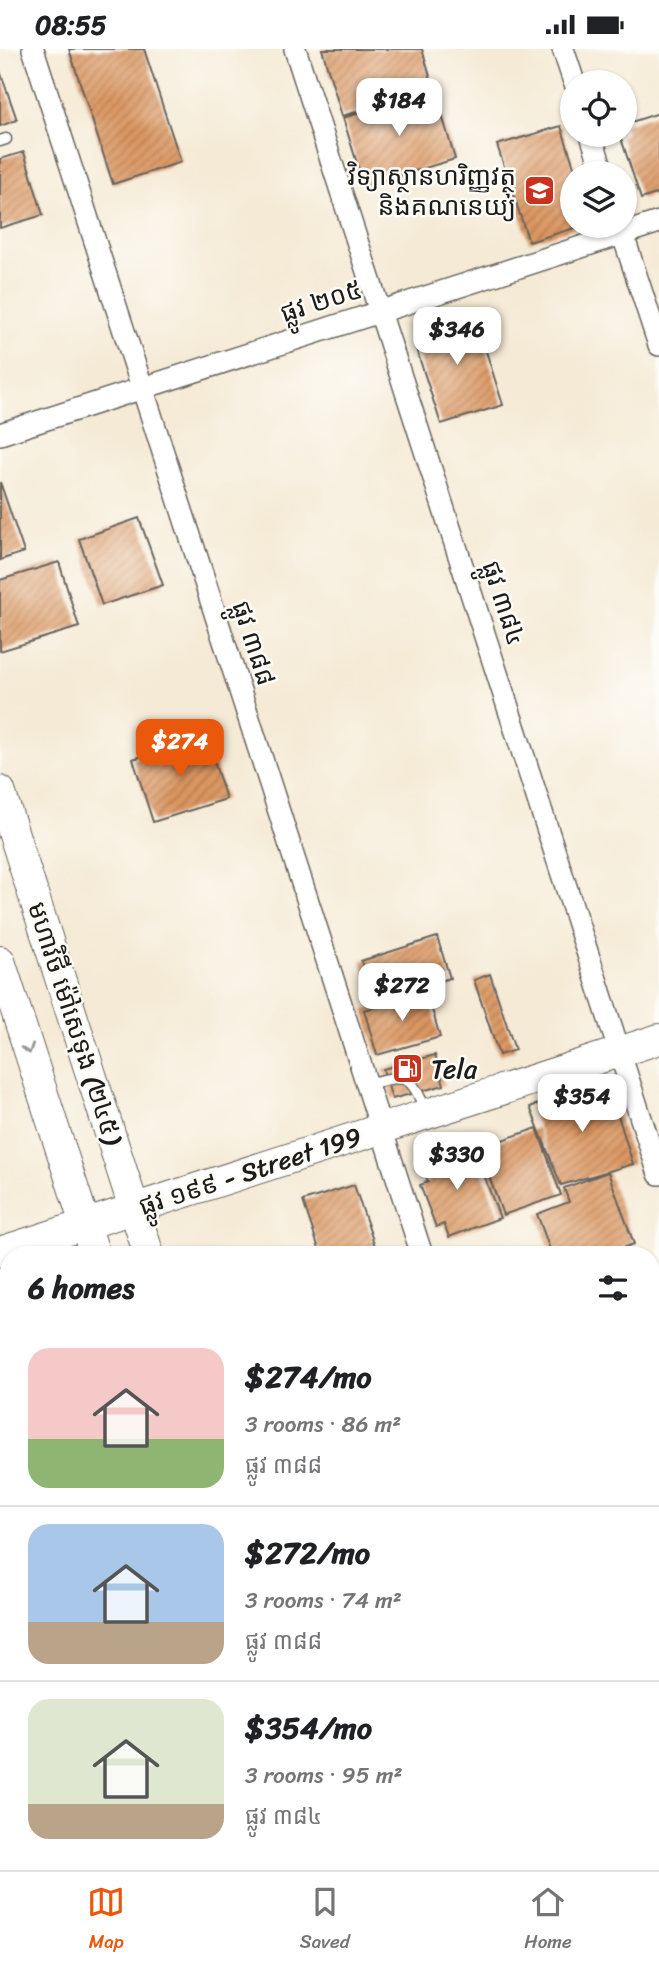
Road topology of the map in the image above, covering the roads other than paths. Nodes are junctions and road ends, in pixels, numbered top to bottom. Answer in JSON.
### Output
{"nodes":[{"id":1,"x":33,"y":49,"type":"edge"},
{"id":2,"x":295,"y":49,"type":"edge"},
{"id":3,"x":563,"y":49,"type":"edge"},
{"id":4,"x":570,"y":70,"type":"edge"},
{"id":5,"x":659,"y":222,"type":"edge"},
{"id":6,"x":637,"y":227,"type":"edge"},
{"id":7,"x":598,"y":238,"type":"edge"},
{"id":8,"x":625,"y":238,"type":"edge"},
{"id":9,"x":380,"y":311,"type":"junction"},
{"id":10,"x":659,"y":345,"type":"edge"},
{"id":11,"x":142,"y":388,"type":"junction"},
{"id":12,"x":0,"y":434,"type":"edge"},
{"id":13,"x":0,"y":791,"type":"edge"},
{"id":14,"x":0,"y":961,"type":"edge"},
{"id":15,"x":659,"y":1039,"type":"edge"},
{"id":16,"x":620,"y":1052,"type":"junction"},
{"id":17,"x":367,"y":1084,"type":"junction"},
{"id":18,"x":428,"y":1114,"type":"junction"},
{"id":19,"x":381,"y":1129,"type":"junction"},
{"id":20,"x":659,"y":1172,"type":"edge"},
{"id":21,"x":134,"y":1209,"type":"junction"},
{"id":22,"x":85,"y":1224,"type":"junction"},
{"id":23,"x":18,"y":1246,"type":"edge"},
{"id":24,"x":91,"y":1246,"type":"edge"},
{"id":25,"x":146,"y":1246,"type":"edge"},
{"id":26,"x":419,"y":1246,"type":"edge"}],
"edges":[{"from":1,"to":11,"type":"street","name":"ផ្លូវ ៣៨៨"},
{"from":2,"to":9,"type":"street","name":"ផ្លូវ ៣៨៤"},
{"from":3,"to":4,"type":"street"},
{"from":5,"to":6,"type":"street","name":"ផ្លូវ ២០៥"},
{"from":7,"to":9,"type":"street","name":"ផ្លូវ ២០៥"},
{"from":8,"to":10,"type":"street"},
{"from":9,"to":11,"type":"street","name":"ផ្លូវ ២០៥"},
{"from":9,"to":16,"type":"street","name":"ផ្លូវ ៣៨៤"},
{"from":11,"to":12,"type":"street","name":"ផ្លូវ ២០៥"},
{"from":11,"to":17,"type":"street","name":"ផ្លូវ ៣៨៨"},
{"from":13,"to":21,"type":"main road","name":"មហាវិថី ម៉ៅសេទុង (២៤៥)"},
{"from":14,"to":22,"type":"main road","name":"មហាវិថី ម៉ៅសេទុង (២៤៥)","one_way":true},
{"from":15,"to":16,"type":"main road","name":"ផ្លូវ ១៩៩ - Street 199"},
{"from":16,"to":18,"type":"main road","name":"ផ្លូវ ១៩៩ - Street 199"},
{"from":16,"to":20,"type":"street","name":"ផ្លូវ ៣៨៤"},
{"from":17,"to":18,"type":"lane"},
{"from":17,"to":19,"type":"street","name":"ផ្លូវ ៣៨៨"},
{"from":18,"to":19,"type":"main road","name":"ផ្លូវ ១៩៩ - Street 199"},
{"from":19,"to":21,"type":"main road","name":"ផ្លូវ ១៩៩ - Street 199"},
{"from":19,"to":26,"type":"street","name":"ផ្លូវ ៣៨៨"},
{"from":21,"to":22,"type":"main road","name":"ផ្លូវ ១៩៩ - Street 199"},
{"from":21,"to":25,"type":"main road","name":"មហាវិថី ម៉ៅសេទុង (២៤៥)"},
{"from":22,"to":23,"type":"main road","name":"ផ្លូវ ១៩៩ - Street 199"},
{"from":22,"to":24,"type":"main road","name":"មហាវិថី ម៉ៅសេទុង (២៤៥)"}]}
